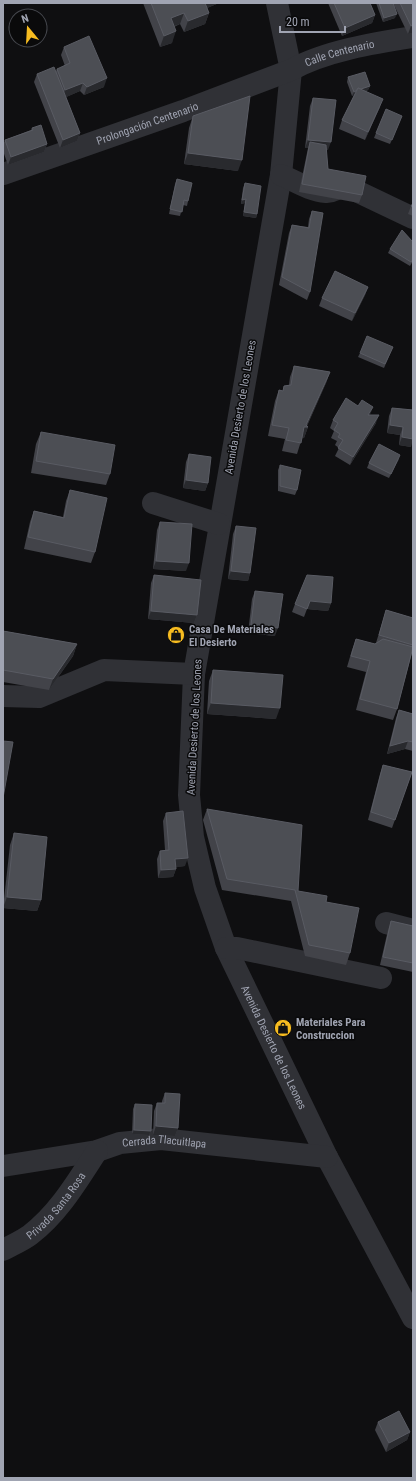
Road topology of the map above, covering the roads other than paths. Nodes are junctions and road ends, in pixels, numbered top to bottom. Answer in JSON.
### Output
{"nodes":[{"id":1,"x":277,"y":3,"type":"edge"},
{"id":2,"x":413,"y":37,"type":"edge"},
{"id":3,"x":291,"y":70,"type":"junction"},
{"id":4,"x":3,"y":174,"type":"edge"},
{"id":5,"x":281,"y":175,"type":"junction"},
{"id":6,"x":413,"y":218,"type":"edge"},
{"id":7,"x":153,"y":503,"type":"dead end"},
{"id":8,"x":219,"y":524,"type":"junction"},
{"id":9,"x":194,"y":674,"type":"junction"},
{"id":10,"x":3,"y":696,"type":"edge"},
{"id":11,"x":386,"y":923,"type":"dead end"},
{"id":12,"x":413,"y":930,"type":"edge"},
{"id":13,"x":226,"y":948,"type":"junction"},
{"id":14,"x":381,"y":978,"type":"dead end"},
{"id":15,"x":97,"y":1151,"type":"junction"},
{"id":16,"x":327,"y":1157,"type":"junction"},
{"id":17,"x":3,"y":1166,"type":"edge"},
{"id":18,"x":3,"y":1250,"type":"edge"},
{"id":19,"x":405,"y":1287,"type":"edge"},
{"id":20,"x":413,"y":1318,"type":"edge"}],
"edges":[{"from":1,"to":3,"type":"street","name":"Avenida Desierto de los Leones"},
{"from":2,"to":3,"type":"street","name":"Calle Centenario"},
{"from":3,"to":4,"type":"street","name":"Prolongación Centenario"},
{"from":3,"to":5,"type":"street","name":"Avenida Desierto de los Leones"},
{"from":5,"to":6,"type":"street"},
{"from":5,"to":8,"type":"street","name":"Avenida Desierto de los Leones"},
{"from":7,"to":8,"type":"street"},
{"from":8,"to":9,"type":"street","name":"Avenida Desierto de los Leones"},
{"from":9,"to":10,"type":"street"},
{"from":9,"to":13,"type":"street","name":"Avenida Desierto de los Leones"},
{"from":11,"to":12,"type":"street"},
{"from":13,"to":14,"type":"street"},
{"from":13,"to":16,"type":"street","name":"Avenida Desierto de los Leones"},
{"from":15,"to":16,"type":"street","name":"Cerrada Tlacuitlapa"},
{"from":15,"to":17,"type":"street","name":"Cerrada Tlacuitlapa"},
{"from":15,"to":18,"type":"street","name":"Privada Santa Rosa"},
{"from":16,"to":19,"type":"street","name":"Avenida Desierto de los Leones"},
{"from":19,"to":20,"type":"street","name":"Avenida Desierto de los Leones"}]}
